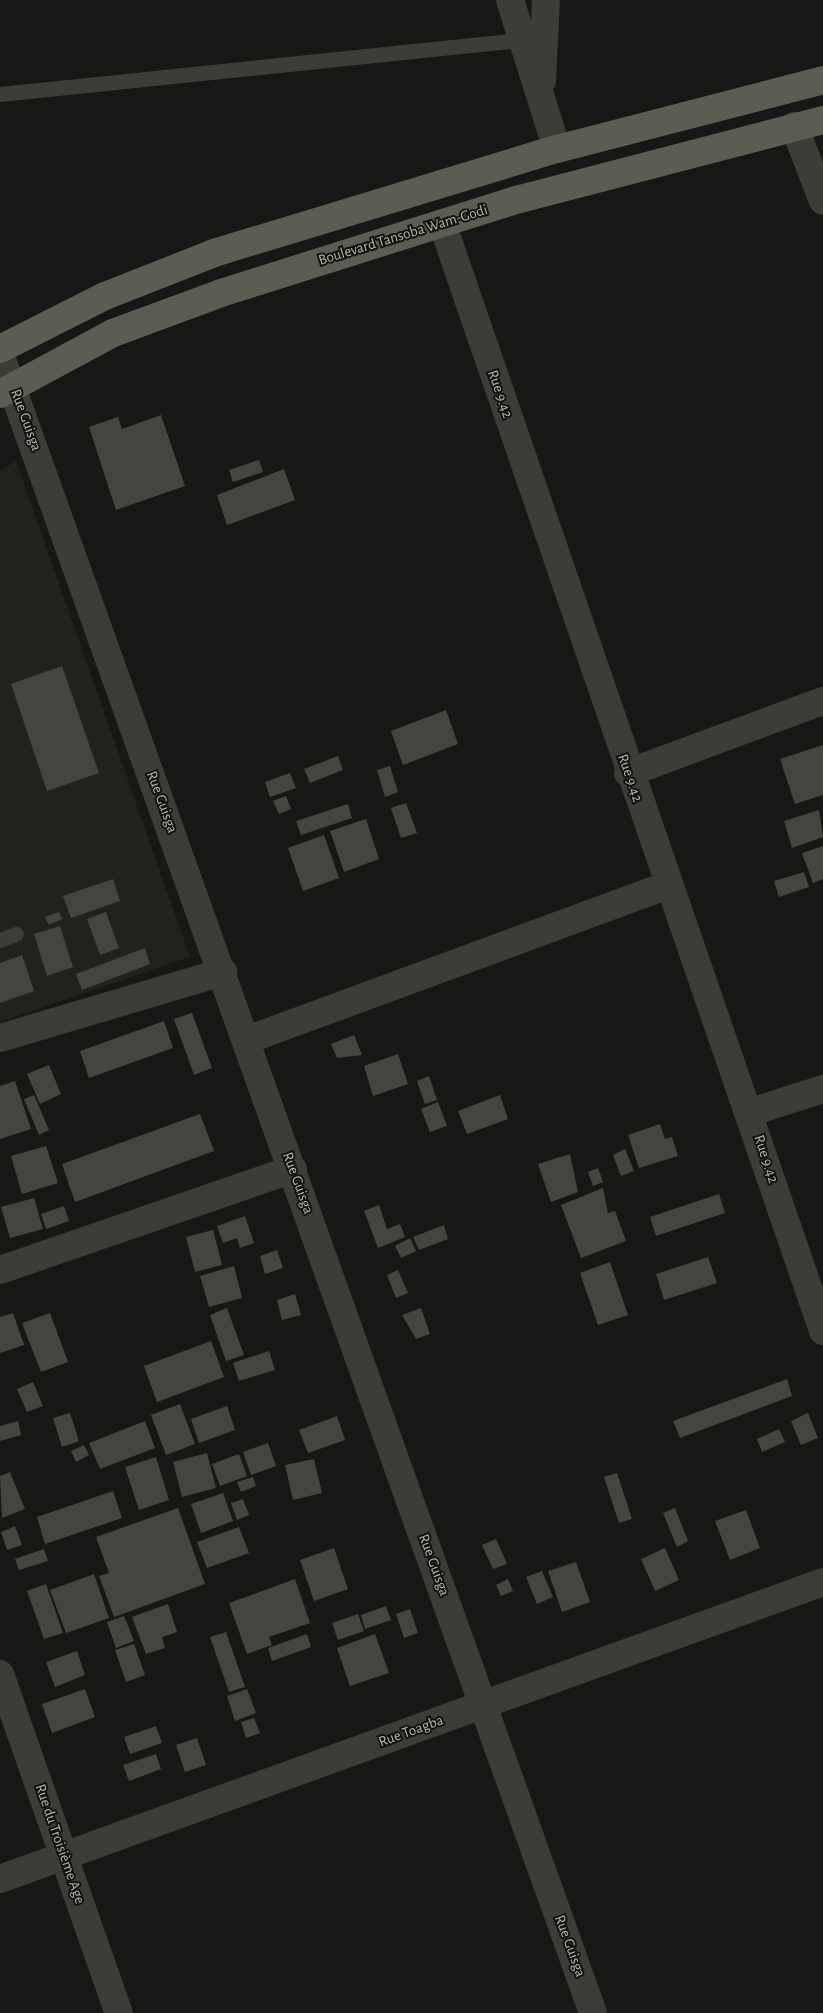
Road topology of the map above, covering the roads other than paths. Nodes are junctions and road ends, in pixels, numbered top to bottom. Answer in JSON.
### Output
{"nodes":[{"id":1,"x":510,"y":0,"type":"edge"},
{"id":2,"x":546,"y":0,"type":"edge"},
{"id":3,"x":532,"y":39,"type":"junction"},
{"id":4,"x":823,"y":80,"type":"edge"},
{"id":5,"x":0,"y":94,"type":"edge"},
{"id":6,"x":823,"y":120,"type":"edge"},
{"id":7,"x":794,"y":126,"type":"junction"},
{"id":8,"x":556,"y":149,"type":"junction"},
{"id":9,"x":823,"y":201,"type":"edge"},
{"id":10,"x":442,"y":223,"type":"junction"},
{"id":11,"x":0,"y":349,"type":"edge"},
{"id":12,"x":0,"y":354,"type":"edge"},
{"id":13,"x":7,"y":390,"type":"edge"},
{"id":14,"x":823,"y":701,"type":"edge"},
{"id":15,"x":628,"y":773,"type":"junction"},
{"id":16,"x":668,"y":885,"type":"junction"},
{"id":17,"x":16,"y":934,"type":"dead end"},
{"id":18,"x":0,"y":940,"type":"edge"},
{"id":19,"x":223,"y":972,"type":"junction"},
{"id":20,"x":0,"y":1038,"type":"edge"},
{"id":21,"x":247,"y":1040,"type":"junction"},
{"id":22,"x":823,"y":1089,"type":"edge"},
{"id":23,"x":751,"y":1112,"type":"junction"},
{"id":24,"x":293,"y":1169,"type":"junction"},
{"id":25,"x":0,"y":1270,"type":"edge"},
{"id":26,"x":823,"y":1331,"type":"edge"},
{"id":27,"x":823,"y":1582,"type":"edge"},
{"id":28,"x":0,"y":1674,"type":"edge"},
{"id":29,"x":484,"y":1705,"type":"junction"},
{"id":30,"x":64,"y":1856,"type":"junction"},
{"id":31,"x":0,"y":1880,"type":"edge"},
{"id":32,"x":119,"y":2013,"type":"edge"},
{"id":33,"x":593,"y":2013,"type":"edge"}],
"edges":[{"from":1,"to":3,"type":"street"},
{"from":2,"to":3,"type":"street"},
{"from":3,"to":5,"type":"lane"},
{"from":3,"to":8,"type":"street"},
{"from":4,"to":8,"type":"main road"},
{"from":6,"to":7,"type":"main road","name":"Boulevard Tansoba Wam-Godi"},
{"from":7,"to":9,"type":"street"},
{"from":7,"to":10,"type":"main road","name":"Boulevard Tansoba Wam-Godi"},
{"from":8,"to":11,"type":"main road"},
{"from":10,"to":13,"type":"main road","name":"Boulevard Tansoba Wam-Godi"},
{"from":10,"to":15,"type":"street","name":"Rue 9.42"},
{"from":12,"to":13,"type":"street","name":"Rue Guisga"},
{"from":13,"to":19,"type":"street","name":"Rue Guisga"},
{"from":14,"to":15,"type":"street"},
{"from":15,"to":16,"type":"street","name":"Rue 9.42"},
{"from":16,"to":21,"type":"street"},
{"from":16,"to":23,"type":"street","name":"Rue 9.42"},
{"from":17,"to":18,"type":"lane"},
{"from":19,"to":20,"type":"street"},
{"from":19,"to":21,"type":"street","name":"Rue Guisga"},
{"from":21,"to":24,"type":"street","name":"Rue Guisga"},
{"from":22,"to":23,"type":"street"},
{"from":23,"to":26,"type":"street","name":"Rue 9.42"},
{"from":24,"to":25,"type":"street"},
{"from":24,"to":29,"type":"street","name":"Rue Guisga"},
{"from":27,"to":29,"type":"street","name":"Rue Toagba"},
{"from":28,"to":30,"type":"street","name":"Rue du Troisième Age"},
{"from":29,"to":30,"type":"street","name":"Rue Toagba"},
{"from":29,"to":33,"type":"street","name":"Rue Guisga"},
{"from":30,"to":31,"type":"street","name":"Rue Toagba"},
{"from":30,"to":32,"type":"street","name":"Rue du Troisième Age"}]}
